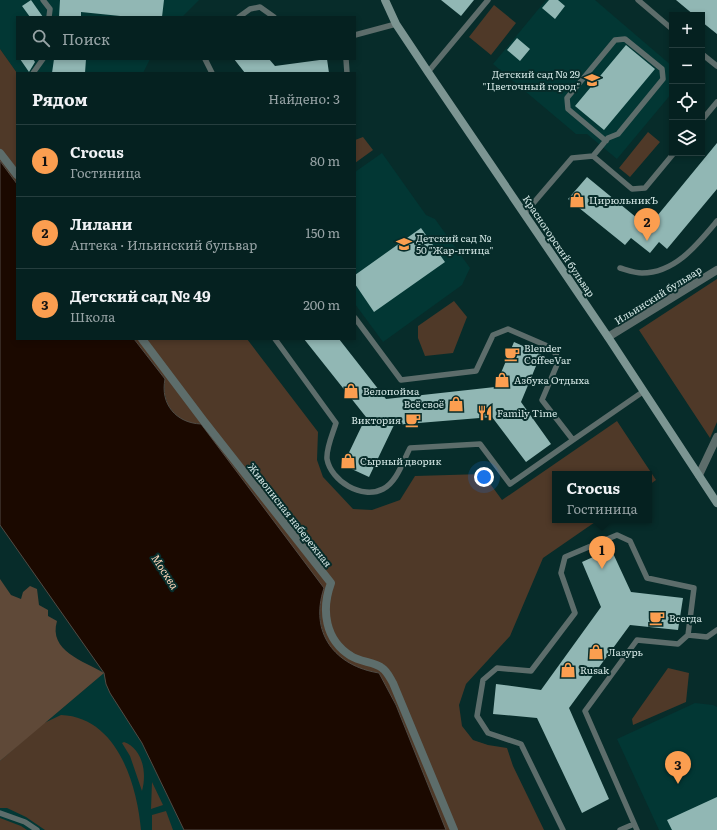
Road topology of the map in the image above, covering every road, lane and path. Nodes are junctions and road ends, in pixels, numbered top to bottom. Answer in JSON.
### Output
{"nodes":[{"id":1,"x":42,"y":0,"type":"edge"},
{"id":2,"x":385,"y":0,"type":"edge"},
{"id":3,"x":488,"y":0,"type":"edge"},
{"id":4,"x":638,"y":0,"type":"edge"},
{"id":5,"x":49,"y":16,"type":"edge"},
{"id":6,"x":240,"y":16,"type":"edge"},
{"id":7,"x":273,"y":16,"type":"edge"},
{"id":8,"x":396,"y":24,"type":"junction"},
{"id":9,"x":669,"y":26,"type":"edge"},
{"id":10,"x":356,"y":35,"type":"edge"},
{"id":11,"x":705,"y":56,"type":"edge"},
{"id":12,"x":42,"y":60,"type":"edge"},
{"id":13,"x":206,"y":60,"type":"edge"},
{"id":14,"x":346,"y":60,"type":"edge"},
{"id":15,"x":717,"y":66,"type":"edge"},
{"id":16,"x":34,"y":72,"type":"edge"},
{"id":17,"x":212,"y":72,"type":"edge"},
{"id":18,"x":346,"y":72,"type":"edge"},
{"id":19,"x":428,"y":72,"type":"junction"},
{"id":20,"x":717,"y":102,"type":"edge"},
{"id":21,"x":705,"y":116,"type":"edge"},
{"id":22,"x":606,"y":140,"type":"junction"},
{"id":23,"x":0,"y":153,"type":"edge"},
{"id":24,"x":593,"y":156,"type":"junction"},
{"id":25,"x":672,"y":156,"type":"edge"},
{"id":26,"x":16,"y":174,"type":"edge"},
{"id":27,"x":524,"y":214,"type":"junction"},
{"id":28,"x":717,"y":221,"type":"edge"},
{"id":29,"x":620,"y":268,"type":"dead end"},
{"id":30,"x":717,"y":270,"type":"edge"},
{"id":31,"x":356,"y":319,"type":"edge"},
{"id":32,"x":608,"y":337,"type":"junction"},
{"id":33,"x":143,"y":340,"type":"edge"},
{"id":34,"x":276,"y":340,"type":"edge"},
{"id":35,"x":644,"y":391,"type":"junction"},
{"id":36,"x":717,"y":437,"type":"edge"},
{"id":37,"x":572,"y":440,"type":"junction"},
{"id":38,"x":699,"y":475,"type":"junction"},
{"id":39,"x":717,"y":503,"type":"edge"},
{"id":40,"x":717,"y":630,"type":"edge"},
{"id":41,"x":688,"y":635,"type":"junction"},
{"id":42,"x":0,"y":813,"type":"edge"},
{"id":43,"x":634,"y":824,"type":"junction"},
{"id":44,"x":37,"y":830,"type":"edge"},
{"id":45,"x":454,"y":830,"type":"edge"},
{"id":46,"x":563,"y":830,"type":"edge"},
{"id":47,"x":620,"y":830,"type":"edge"},
{"id":48,"x":637,"y":830,"type":"edge"}],
"edges":[{"from":1,"to":5,"type":"lane"},
{"from":2,"to":8,"type":"main road","name":"Красногорский бульвар"},
{"from":3,"to":19,"type":"lane"},
{"from":4,"to":9,"type":"lane"},
{"from":6,"to":7,"type":"lane"},
{"from":8,"to":10,"type":"lane"},
{"from":8,"to":19,"type":"main road","name":"Красногорский бульвар"},
{"from":11,"to":15,"type":"lane"},
{"from":12,"to":16,"type":"lane"},
{"from":13,"to":17,"type":"lane"},
{"from":14,"to":18,"type":"lane"},
{"from":19,"to":27,"type":"main road","name":"Красногорский бульвар"},
{"from":20,"to":21,"type":"lane"},
{"from":22,"to":22,"type":"lane"},
{"from":22,"to":24,"type":"lane"},
{"from":23,"to":26,"type":"street"},
{"from":24,"to":25,"type":"lane"},
{"from":24,"to":27,"type":"lane"},
{"from":27,"to":32,"type":"main road","name":"Красногорский бульвар"},
{"from":28,"to":29,"type":"lane"},
{"from":30,"to":32,"type":"street","name":"Ильинский бульвар"},
{"from":31,"to":37,"type":"lane"},
{"from":32,"to":35,"type":"main road","name":"Красногорский бульвар"},
{"from":33,"to":45,"type":"street","name":"Живописная набережная"},
{"from":34,"to":37,"type":"lane"},
{"from":35,"to":37,"type":"lane"},
{"from":35,"to":38,"type":"main road","name":"Красногорский бульвар"},
{"from":36,"to":38,"type":"street"},
{"from":38,"to":39,"type":"main road","name":"Красногорский бульвар"},
{"from":40,"to":41,"type":"lane"},
{"from":41,"to":43,"type":"lane"},
{"from":41,"to":46,"type":"lane"},
{"from":42,"to":44,"type":"lane"},
{"from":43,"to":47,"type":"lane"},
{"from":43,"to":48,"type":"lane"}]}
